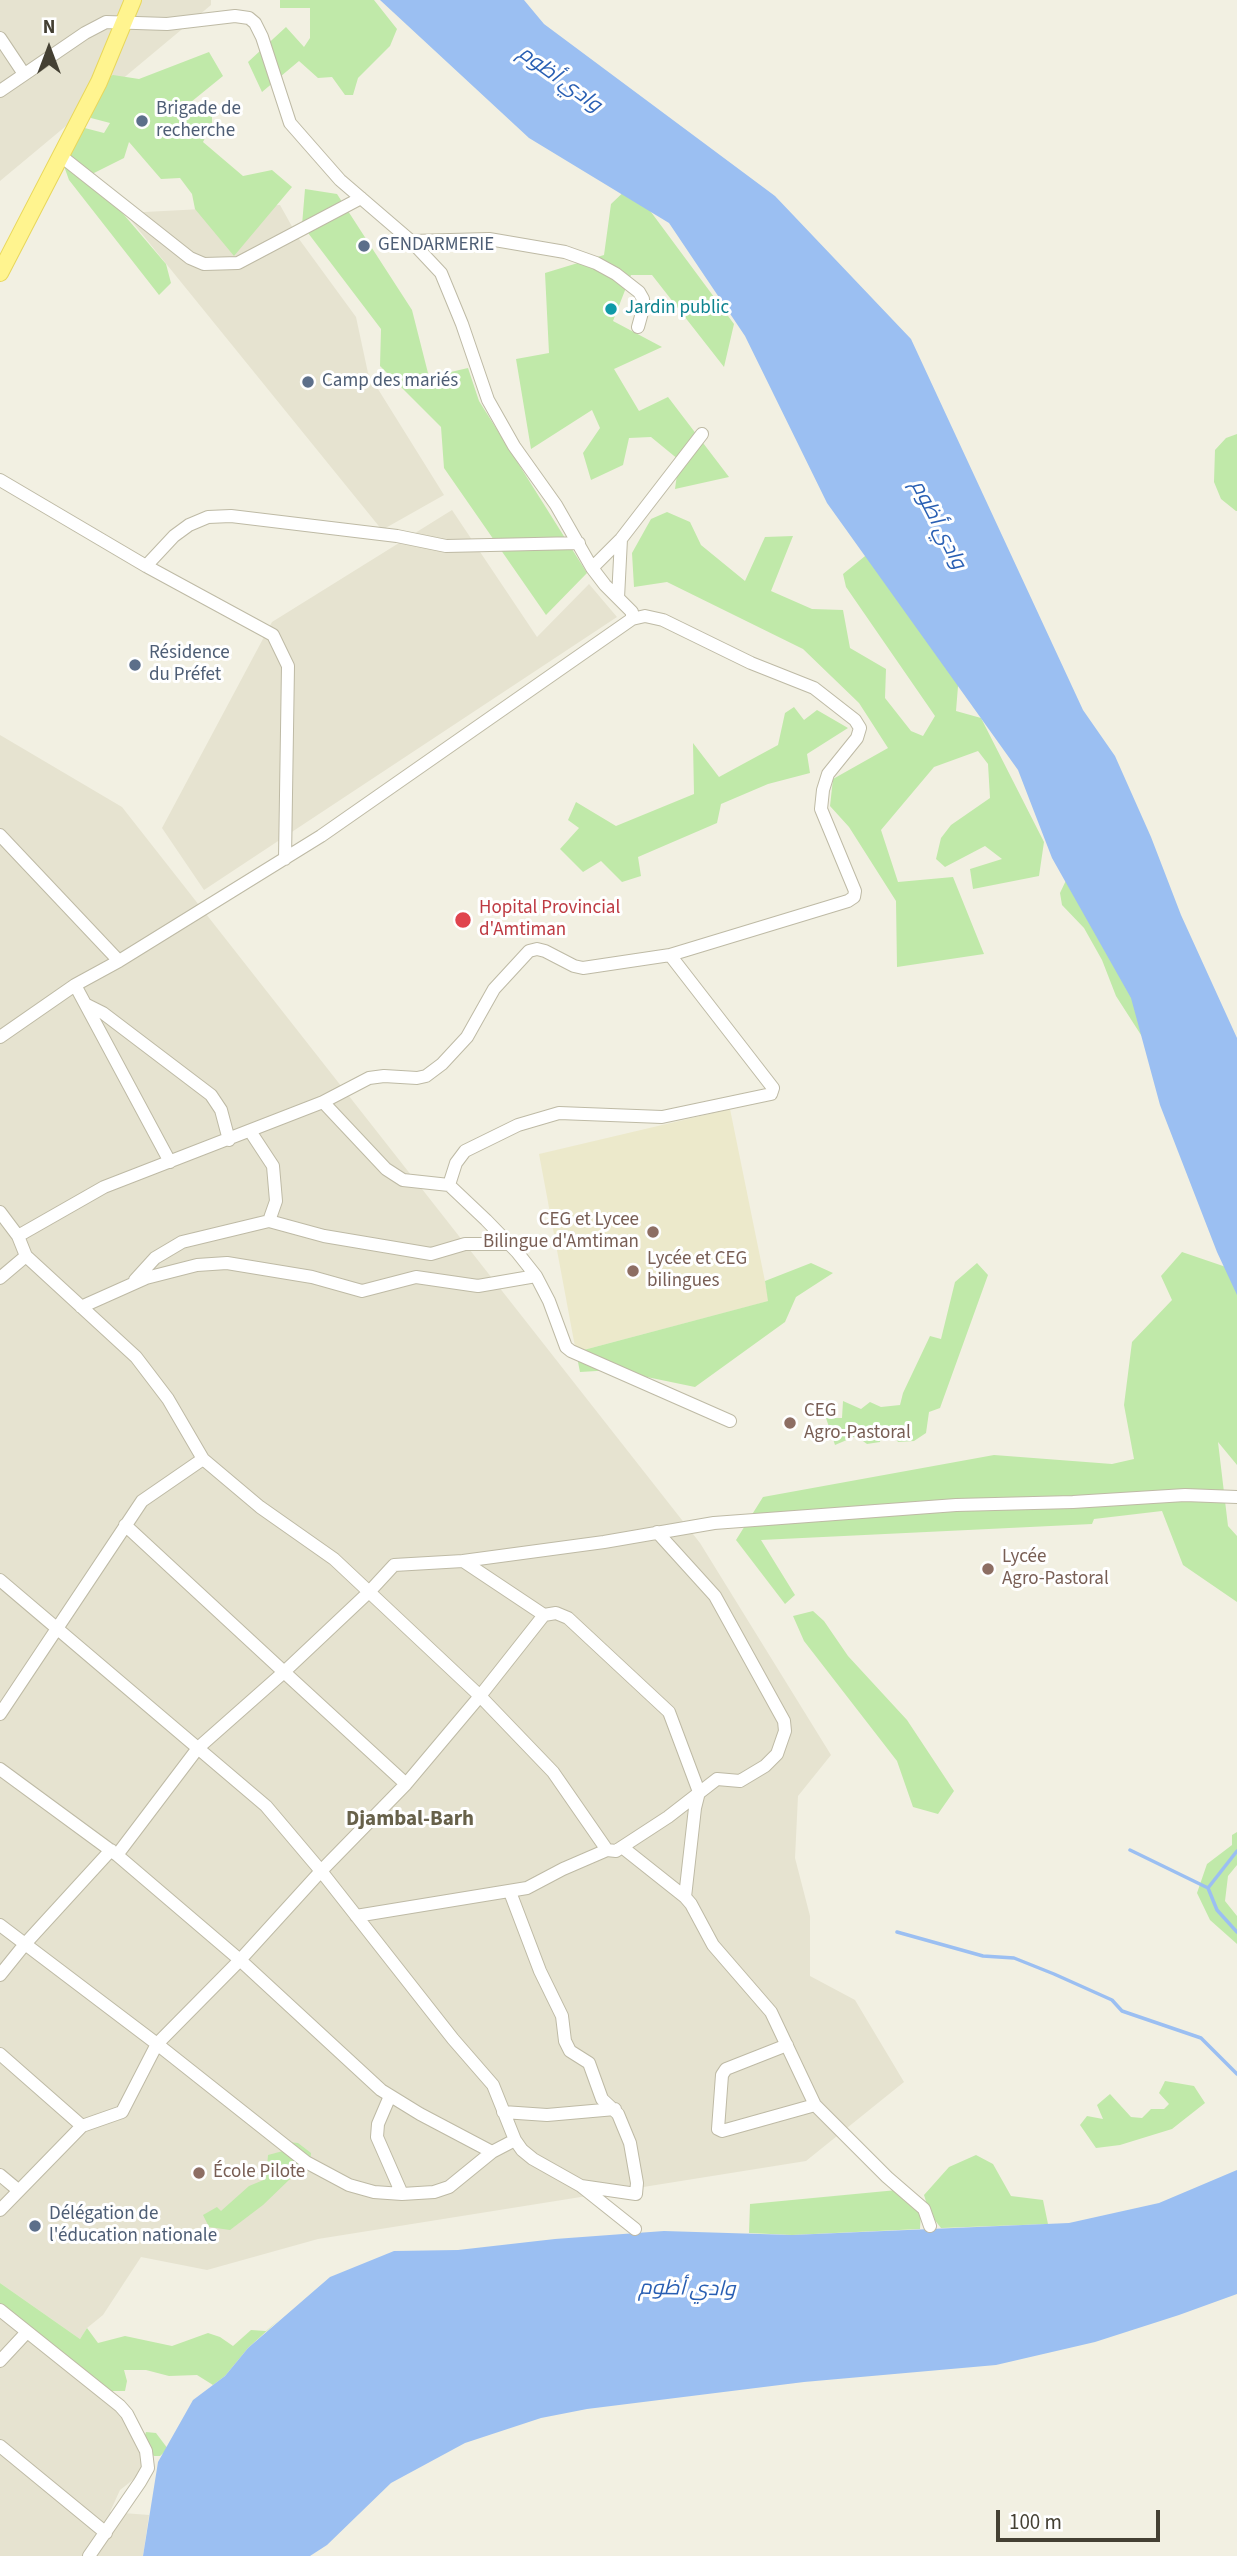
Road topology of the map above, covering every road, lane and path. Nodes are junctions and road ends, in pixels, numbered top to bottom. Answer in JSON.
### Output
{"nodes":[{"id":1,"x":133,"y":0,"type":"edge"},
{"id":2,"x":125,"y":21,"type":"junction"},
{"id":3,"x":0,"y":38,"type":"edge"},
{"id":4,"x":24,"y":75,"type":"junction"},
{"id":5,"x":0,"y":91,"type":"edge"},
{"id":6,"x":61,"y":156,"type":"junction"},
{"id":7,"x":361,"y":198,"type":"junction"},
{"id":8,"x":411,"y":241,"type":"junction"},
{"id":9,"x":0,"y":273,"type":"edge"},
{"id":10,"x":638,"y":327,"type":"dead end"},
{"id":11,"x":702,"y":434,"type":"dead end"},
{"id":12,"x":0,"y":480,"type":"edge"},
{"id":13,"x":621,"y":539,"type":"junction"},
{"id":14,"x":579,"y":543,"type":"junction"},
{"id":15,"x":146,"y":565,"type":"junction"},
{"id":16,"x":592,"y":568,"type":"junction"},
{"id":17,"x":618,"y":598,"type":"junction"},
{"id":18,"x":632,"y":619,"type":"junction"},
{"id":19,"x":0,"y":835,"type":"edge"},
{"id":20,"x":285,"y":859,"type":"junction"},
{"id":21,"x":670,"y":955,"type":"junction"},
{"id":22,"x":119,"y":961,"type":"junction"},
{"id":23,"x":75,"y":985,"type":"junction"},
{"id":24,"x":87,"y":1005,"type":"junction"},
{"id":25,"x":0,"y":1037,"type":"edge"},
{"id":26,"x":323,"y":1102,"type":"junction"},
{"id":27,"x":250,"y":1131,"type":"junction"},
{"id":28,"x":229,"y":1140,"type":"junction"},
{"id":29,"x":170,"y":1162,"type":"junction"},
{"id":30,"x":449,"y":1185,"type":"junction"},
{"id":31,"x":0,"y":1212,"type":"edge"},
{"id":32,"x":269,"y":1221,"type":"junction"},
{"id":33,"x":18,"y":1236,"type":"junction"},
{"id":34,"x":509,"y":1244,"type":"junction"},
{"id":35,"x":26,"y":1256,"type":"junction"},
{"id":36,"x":536,"y":1276,"type":"junction"},
{"id":37,"x":0,"y":1278,"type":"edge"},
{"id":38,"x":130,"y":1285,"type":"junction"},
{"id":39,"x":81,"y":1307,"type":"junction"},
{"id":40,"x":730,"y":1421,"type":"dead end"},
{"id":41,"x":203,"y":1460,"type":"junction"},
{"id":42,"x":1237,"y":1497,"type":"edge"},
{"id":43,"x":125,"y":1525,"type":"junction"},
{"id":44,"x":657,"y":1532,"type":"junction"},
{"id":45,"x":463,"y":1561,"type":"junction"},
{"id":46,"x":0,"y":1580,"type":"edge"},
{"id":47,"x":370,"y":1591,"type":"junction"},
{"id":48,"x":544,"y":1615,"type":"junction"},
{"id":49,"x":57,"y":1630,"type":"junction"},
{"id":50,"x":284,"y":1672,"type":"junction"},
{"id":51,"x":480,"y":1696,"type":"junction"},
{"id":52,"x":0,"y":1714,"type":"edge"},
{"id":53,"x":198,"y":1748,"type":"junction"},
{"id":54,"x":0,"y":1769,"type":"edge"},
{"id":55,"x":406,"y":1784,"type":"junction"},
{"id":56,"x":699,"y":1792,"type":"junction"},
{"id":57,"x":622,"y":1847,"type":"junction"},
{"id":58,"x":607,"y":1850,"type":"junction"},
{"id":59,"x":114,"y":1852,"type":"junction"},
{"id":60,"x":321,"y":1871,"type":"junction"},
{"id":61,"x":510,"y":1892,"type":"junction"},
{"id":62,"x":685,"y":1897,"type":"junction"},
{"id":63,"x":356,"y":1916,"type":"junction"},
{"id":64,"x":0,"y":1925,"type":"edge"},
{"id":65,"x":25,"y":1944,"type":"junction"},
{"id":66,"x":240,"y":1960,"type":"junction"},
{"id":67,"x":0,"y":1975,"type":"edge"},
{"id":68,"x":157,"y":2044,"type":"junction"},
{"id":69,"x":787,"y":2045,"type":"junction"},
{"id":70,"x":0,"y":2053,"type":"edge"},
{"id":71,"x":390,"y":2096,"type":"junction"},
{"id":72,"x":815,"y":2105,"type":"junction"},
{"id":73,"x":615,"y":2109,"type":"junction"},
{"id":74,"x":503,"y":2112,"type":"junction"},
{"id":75,"x":82,"y":2126,"type":"junction"},
{"id":76,"x":515,"y":2140,"type":"junction"},
{"id":77,"x":492,"y":2152,"type":"junction"},
{"id":78,"x":0,"y":2175,"type":"edge"},
{"id":79,"x":581,"y":2186,"type":"junction"},
{"id":80,"x":18,"y":2190,"type":"junction"},
{"id":81,"x":402,"y":2194,"type":"junction"},
{"id":82,"x":0,"y":2210,"type":"edge"},
{"id":83,"x":930,"y":2226,"type":"dead end"},
{"id":84,"x":635,"y":2229,"type":"dead end"},
{"id":85,"x":0,"y":2310,"type":"edge"},
{"id":86,"x":27,"y":2332,"type":"junction"},
{"id":87,"x":0,"y":2361,"type":"edge"},
{"id":88,"x":0,"y":2446,"type":"edge"},
{"id":89,"x":106,"y":2533,"type":"junction"},
{"id":90,"x":89,"y":2556,"type":"edge"}],
"edges":[{"from":1,"to":2,"type":"main road"},
{"from":2,"to":4,"type":"street"},
{"from":2,"to":6,"type":"main road"},
{"from":2,"to":7,"type":"street"},
{"from":3,"to":4,"type":"street"},
{"from":4,"to":5,"type":"street"},
{"from":6,"to":7,"type":"street"},
{"from":6,"to":9,"type":"main road"},
{"from":7,"to":8,"type":"street"},
{"from":8,"to":10,"type":"street"},
{"from":8,"to":14,"type":"street"},
{"from":11,"to":13,"type":"street"},
{"from":12,"to":15,"type":"street"},
{"from":13,"to":16,"type":"street"},
{"from":13,"to":17,"type":"street"},
{"from":14,"to":15,"type":"street"},
{"from":14,"to":16,"type":"street"},
{"from":15,"to":20,"type":"street"},
{"from":16,"to":17,"type":"street"},
{"from":17,"to":18,"type":"street"},
{"from":18,"to":20,"type":"street"},
{"from":18,"to":21,"type":"street"},
{"from":19,"to":22,"type":"street"},
{"from":20,"to":22,"type":"street"},
{"from":21,"to":26,"type":"street"},
{"from":21,"to":30,"type":"street"},
{"from":22,"to":23,"type":"street"},
{"from":23,"to":24,"type":"street"},
{"from":23,"to":25,"type":"street"},
{"from":24,"to":28,"type":"street"},
{"from":24,"to":29,"type":"street"},
{"from":26,"to":27,"type":"street"},
{"from":26,"to":30,"type":"street"},
{"from":27,"to":28,"type":"street"},
{"from":27,"to":32,"type":"street"},
{"from":28,"to":29,"type":"street"},
{"from":29,"to":33,"type":"street"},
{"from":30,"to":34,"type":"street"},
{"from":31,"to":33,"type":"street"},
{"from":32,"to":34,"type":"street"},
{"from":32,"to":38,"type":"street"},
{"from":33,"to":35,"type":"street"},
{"from":34,"to":36,"type":"street"},
{"from":35,"to":37,"type":"street"},
{"from":35,"to":39,"type":"street"},
{"from":36,"to":38,"type":"street"},
{"from":36,"to":40,"type":"street"},
{"from":38,"to":39,"type":"street"},
{"from":39,"to":41,"type":"street"},
{"from":41,"to":43,"type":"street"},
{"from":41,"to":47,"type":"street"},
{"from":42,"to":44,"type":"street"},
{"from":43,"to":49,"type":"street"},
{"from":43,"to":50,"type":"street"},
{"from":44,"to":45,"type":"street"},
{"from":44,"to":56,"type":"street"},
{"from":45,"to":47,"type":"street"},
{"from":45,"to":48,"type":"street"},
{"from":46,"to":49,"type":"street"},
{"from":47,"to":50,"type":"street"},
{"from":47,"to":51,"type":"street"},
{"from":48,"to":51,"type":"street"},
{"from":48,"to":56,"type":"street"},
{"from":49,"to":52,"type":"street"},
{"from":49,"to":53,"type":"street"},
{"from":50,"to":53,"type":"street"},
{"from":50,"to":55,"type":"street"},
{"from":51,"to":55,"type":"street"},
{"from":51,"to":58,"type":"street"},
{"from":53,"to":59,"type":"street"},
{"from":53,"to":60,"type":"street"},
{"from":54,"to":59,"type":"street"},
{"from":55,"to":60,"type":"street"},
{"from":56,"to":57,"type":"street"},
{"from":56,"to":62,"type":"street"},
{"from":57,"to":58,"type":"street"},
{"from":57,"to":62,"type":"street"},
{"from":58,"to":61,"type":"street"},
{"from":59,"to":65,"type":"street"},
{"from":59,"to":66,"type":"street"},
{"from":60,"to":63,"type":"street"},
{"from":60,"to":66,"type":"street"},
{"from":61,"to":63,"type":"street"},
{"from":61,"to":73,"type":"street"},
{"from":62,"to":69,"type":"street"},
{"from":63,"to":74,"type":"street"},
{"from":64,"to":65,"type":"street"},
{"from":65,"to":67,"type":"street"},
{"from":65,"to":68,"type":"street"},
{"from":66,"to":68,"type":"street"},
{"from":66,"to":71,"type":"street"},
{"from":68,"to":75,"type":"street"},
{"from":68,"to":81,"type":"street"},
{"from":69,"to":72,"type":"street"},
{"from":69,"to":72,"type":"street"},
{"from":70,"to":75,"type":"street"},
{"from":71,"to":77,"type":"street"},
{"from":71,"to":81,"type":"street"},
{"from":72,"to":83,"type":"street"},
{"from":73,"to":74,"type":"street"},
{"from":73,"to":79,"type":"street"},
{"from":74,"to":76,"type":"street"},
{"from":75,"to":80,"type":"street"},
{"from":76,"to":77,"type":"street"},
{"from":76,"to":79,"type":"street"},
{"from":77,"to":81,"type":"street"},
{"from":78,"to":80,"type":"street"},
{"from":79,"to":84,"type":"street"},
{"from":80,"to":82,"type":"street"},
{"from":85,"to":86,"type":"street"},
{"from":86,"to":87,"type":"street"},
{"from":86,"to":89,"type":"street"},
{"from":88,"to":89,"type":"street"},
{"from":89,"to":90,"type":"street"}]}
